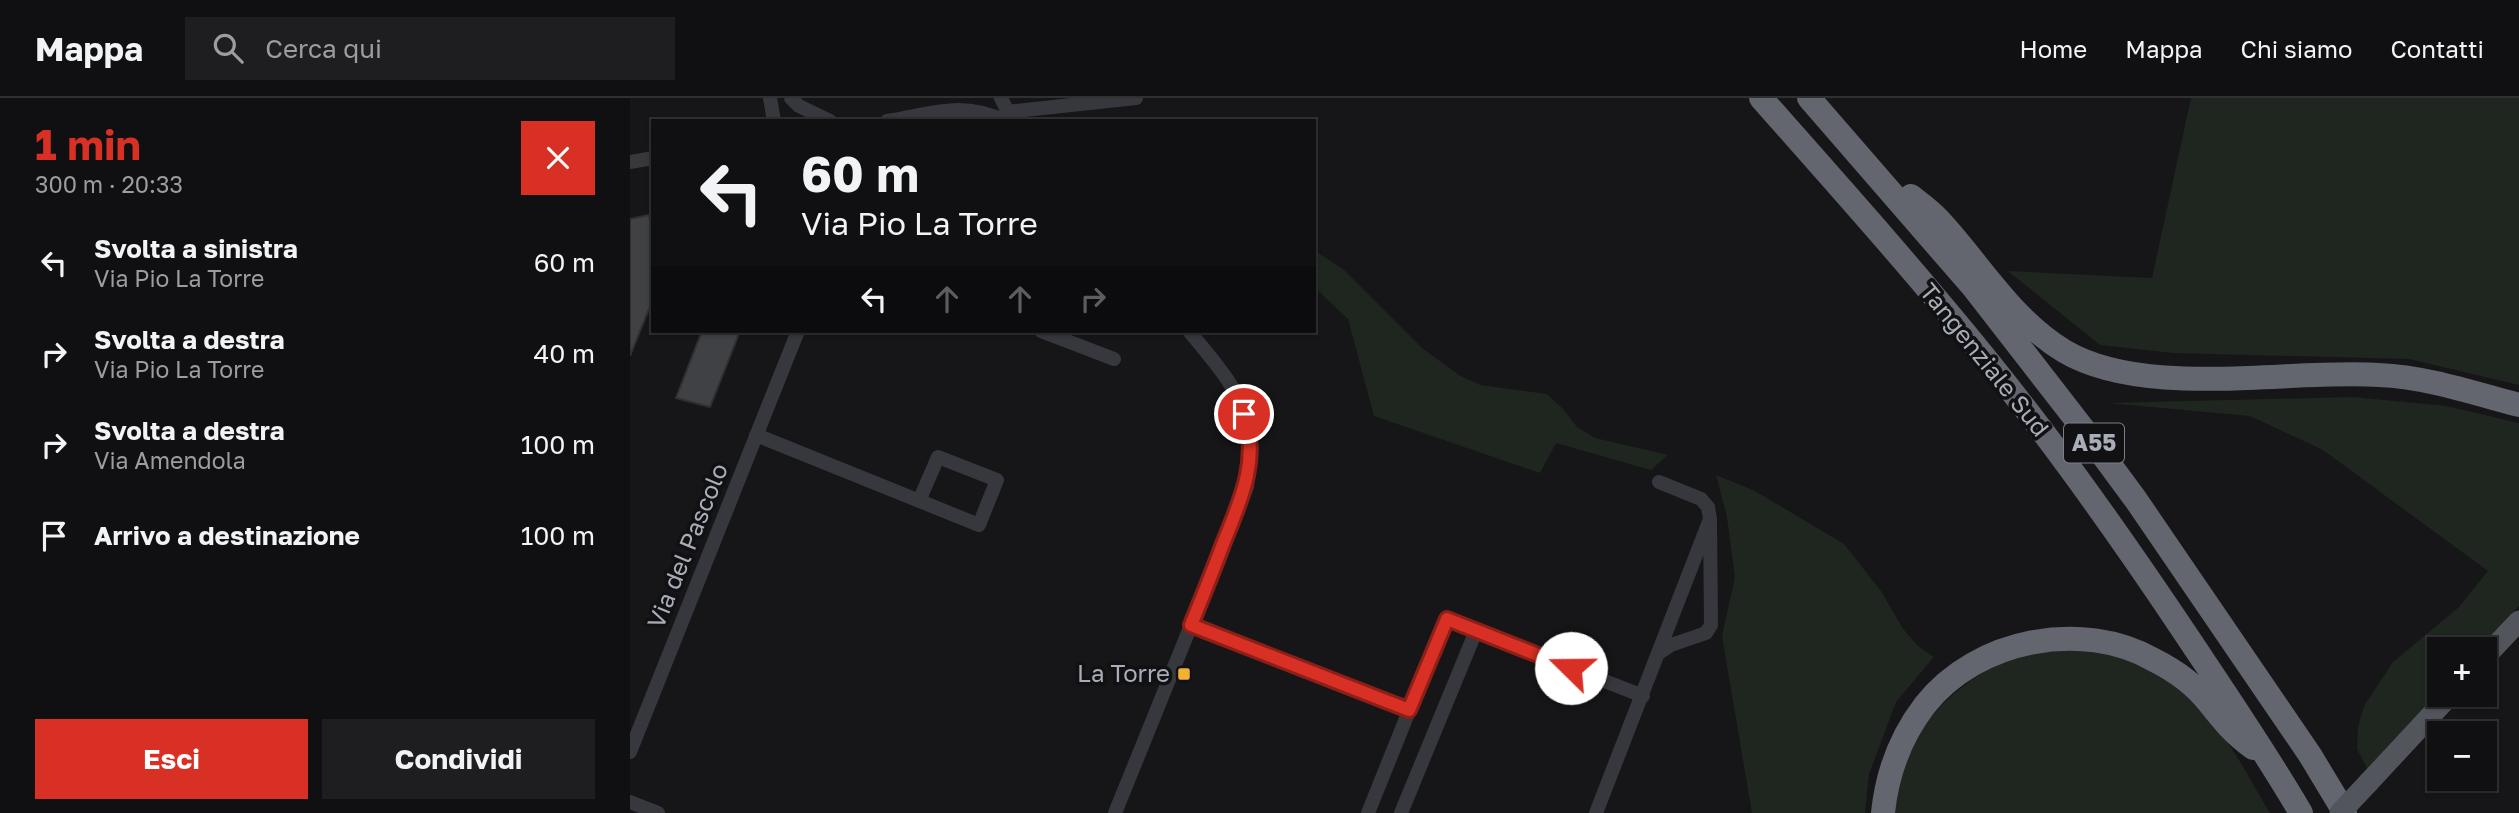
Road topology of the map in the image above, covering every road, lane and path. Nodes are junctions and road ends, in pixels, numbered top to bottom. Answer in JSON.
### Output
{"nodes":[{"id":1,"x":770,"y":98,"type":"edge"},
{"id":2,"x":791,"y":98,"type":"edge"},
{"id":3,"x":961,"y":98,"type":"edge"},
{"id":4,"x":1136,"y":98,"type":"edge"},
{"id":5,"x":1761,"y":98,"type":"edge"},
{"id":6,"x":1809,"y":98,"type":"edge"},
{"id":7,"x":943,"y":110,"type":"junction"},
{"id":8,"x":1007,"y":113,"type":"edge"},
{"id":9,"x":925,"y":118,"type":"edge"},
{"id":10,"x":774,"y":119,"type":"edge"},
{"id":11,"x":826,"y":119,"type":"edge"},
{"id":12,"x":1849,"y":142,"type":"junction"},
{"id":13,"x":651,"y":158,"type":"edge"},
{"id":14,"x":630,"y":162,"type":"edge"},
{"id":15,"x":797,"y":333,"type":"edge"},
{"id":16,"x":1046,"y":333,"type":"edge"},
{"id":17,"x":1191,"y":333,"type":"edge"},
{"id":18,"x":1114,"y":359,"type":"dead end"},
{"id":19,"x":2519,"y":405,"type":"edge"},
{"id":20,"x":756,"y":435,"type":"junction"},
{"id":21,"x":1659,"y":482,"type":"dead end"},
{"id":22,"x":919,"y":501,"type":"junction"},
{"id":23,"x":1710,"y":519,"type":"junction"},
{"id":24,"x":1685,"y":586,"type":"junction"},
{"id":25,"x":1711,"y":592,"type":"junction"},
{"id":26,"x":2519,"y":621,"type":"edge"},
{"id":27,"x":1191,"y":625,"type":"junction"},
{"id":28,"x":1476,"y":631,"type":"junction"},
{"id":29,"x":2497,"y":644,"type":"edge"},
{"id":30,"x":1659,"y":653,"type":"junction"},
{"id":31,"x":1643,"y":696,"type":"junction"},
{"id":32,"x":2439,"y":707,"type":"edge"},
{"id":33,"x":1409,"y":710,"type":"junction"},
{"id":34,"x":630,"y":752,"type":"edge"},
{"id":35,"x":2272,"y":764,"type":"junction"},
{"id":36,"x":630,"y":802,"type":"edge"},
{"id":37,"x":658,"y":813,"type":"edge"},
{"id":38,"x":1115,"y":813,"type":"edge"},
{"id":39,"x":1368,"y":813,"type":"edge"},
{"id":40,"x":1401,"y":813,"type":"edge"},
{"id":41,"x":1596,"y":813,"type":"edge"},
{"id":42,"x":1883,"y":813,"type":"edge"},
{"id":43,"x":2301,"y":813,"type":"edge"},
{"id":44,"x":2342,"y":813,"type":"edge"}],
"edges":[{"from":1,"to":10,"type":"street"},
{"from":2,"to":11,"type":"street"},
{"from":3,"to":7,"type":"street"},
{"from":4,"to":8,"type":"street"},
{"from":5,"to":35,"type":"highway","name":"Tangenziale Sud","number":"A55"},
{"from":6,"to":12,"type":"highway","name":"Tangenziale Sud","number":"A55"},
{"from":7,"to":8,"type":"street"},
{"from":7,"to":9,"type":"street"},
{"from":12,"to":19,"type":"highway"},
{"from":12,"to":44,"type":"highway","name":"Tangenziale Sud","number":"A55"},
{"from":13,"to":14,"type":"street"},
{"from":15,"to":20,"type":"street","name":"Via del Pascolo"},
{"from":16,"to":18,"type":"street"},
{"from":17,"to":27,"type":"street"},
{"from":20,"to":22,"type":"street"},
{"from":20,"to":34,"type":"street","name":"Via del Pascolo"},
{"from":21,"to":23,"type":"street"},
{"from":22,"to":22,"type":"street"},
{"from":23,"to":24,"type":"street"},
{"from":23,"to":25,"type":"street"},
{"from":24,"to":25,"type":"street"},
{"from":24,"to":30,"type":"street"},
{"from":25,"to":30,"type":"street"},
{"from":26,"to":29,"type":"main road"},
{"from":27,"to":33,"type":"street"},
{"from":27,"to":38,"type":"street"},
{"from":28,"to":31,"type":"street"},
{"from":28,"to":33,"type":"street"},
{"from":28,"to":40,"type":"street"},
{"from":30,"to":31,"type":"street"},
{"from":31,"to":41,"type":"street"},
{"from":32,"to":44,"type":"main road","bridge":true},
{"from":33,"to":39,"type":"street"},
{"from":35,"to":42,"type":"highway"},
{"from":35,"to":43,"type":"highway","name":"Tangenziale Sud","number":"A55"},
{"from":36,"to":37,"type":"street"}]}
